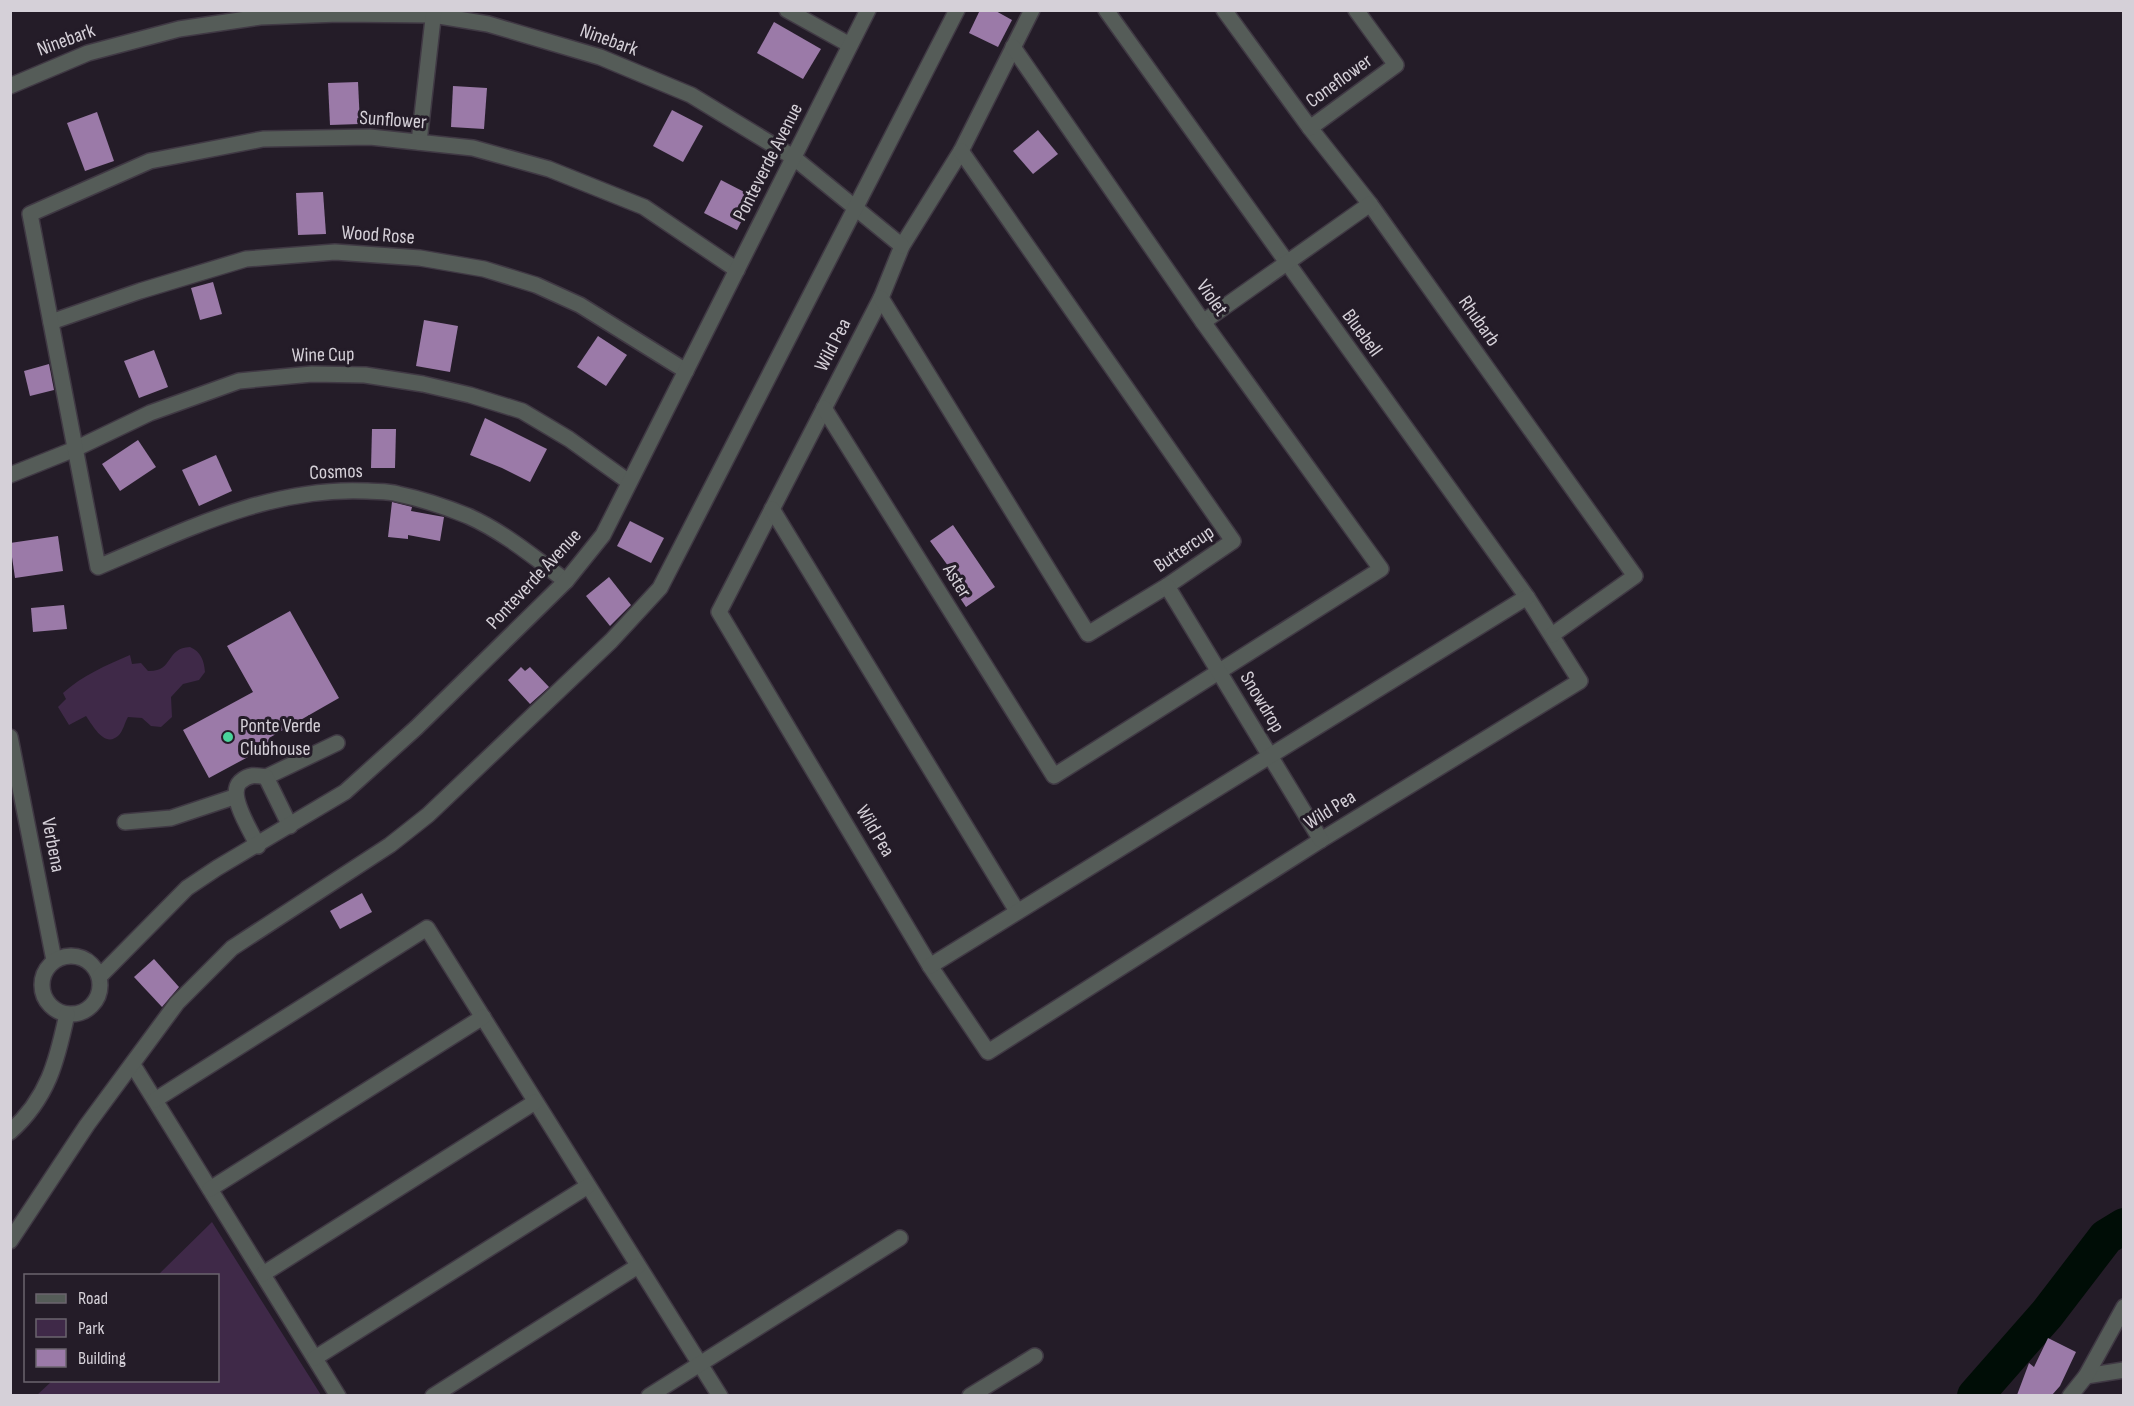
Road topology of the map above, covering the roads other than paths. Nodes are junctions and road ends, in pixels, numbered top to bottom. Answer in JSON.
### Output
{"nodes":[{"id":1,"x":786,"y":10,"type":"edge"},
{"id":2,"x":868,"y":10,"type":"edge"},
{"id":3,"x":957,"y":10,"type":"edge"},
{"id":4,"x":1032,"y":10,"type":"edge"},
{"id":5,"x":1106,"y":10,"type":"edge"},
{"id":6,"x":1224,"y":10,"type":"edge"},
{"id":7,"x":1356,"y":10,"type":"edge"},
{"id":8,"x":434,"y":13,"type":"edge"},
{"id":9,"x":850,"y":45,"type":"junction"},
{"id":10,"x":1013,"y":47,"type":"junction"},
{"id":11,"x":10,"y":86,"type":"edge"},
{"id":12,"x":1310,"y":128,"type":"junction"},
{"id":13,"x":419,"y":142,"type":"junction"},
{"id":14,"x":961,"y":151,"type":"junction"},
{"id":15,"x":793,"y":157,"type":"junction"},
{"id":16,"x":1370,"y":204,"type":"junction"},
{"id":17,"x":856,"y":206,"type":"junction"},
{"id":18,"x":902,"y":246,"type":"junction"},
{"id":19,"x":1286,"y":263,"type":"junction"},
{"id":20,"x":737,"y":270,"type":"junction"},
{"id":21,"x":881,"y":298,"type":"junction"},
{"id":22,"x":51,"y":322,"type":"junction"},
{"id":23,"x":1203,"y":322,"type":"junction"},
{"id":24,"x":686,"y":371,"type":"junction"},
{"id":25,"x":824,"y":408,"type":"junction"},
{"id":26,"x":75,"y":449,"type":"junction"},
{"id":27,"x":10,"y":475,"type":"edge"},
{"id":28,"x":629,"y":482,"type":"junction"},
{"id":29,"x":772,"y":509,"type":"junction"},
{"id":30,"x":566,"y":581,"type":"junction"},
{"id":31,"x":1167,"y":586,"type":"junction"},
{"id":32,"x":1527,"y":597,"type":"junction"},
{"id":33,"x":1552,"y":635,"type":"junction"},
{"id":34,"x":1220,"y":672,"type":"junction"},
{"id":35,"x":1580,"y":681,"type":"joint"},
{"id":36,"x":10,"y":737,"type":"edge"},
{"id":37,"x":337,"y":743,"type":"dead end"},
{"id":38,"x":1270,"y":756,"type":"junction"},
{"id":39,"x":266,"y":777,"type":"junction"},
{"id":40,"x":234,"y":796,"type":"junction"},
{"id":41,"x":125,"y":822,"type":"dead end"},
{"id":42,"x":290,"y":826,"type":"junction"},
{"id":43,"x":1321,"y":840,"type":"junction"},
{"id":44,"x":258,"y":846,"type":"junction"},
{"id":45,"x":1017,"y":911,"type":"junction"},
{"id":46,"x":54,"y":960,"type":"junction"},
{"id":47,"x":930,"y":966,"type":"junction"},
{"id":48,"x":100,"y":976,"type":"junction"},
{"id":49,"x":67,"y":1014,"type":"junction"},
{"id":50,"x":483,"y":1017,"type":"junction"},
{"id":51,"x":133,"y":1065,"type":"junction"},
{"id":52,"x":155,"y":1100,"type":"junction"},
{"id":53,"x":536,"y":1102,"type":"junction"},
{"id":54,"x":10,"y":1132,"type":"edge"},
{"id":55,"x":588,"y":1186,"type":"junction"},
{"id":56,"x":210,"y":1189,"type":"junction"},
{"id":57,"x":900,"y":1238,"type":"dead end"},
{"id":58,"x":10,"y":1241,"type":"edge"},
{"id":59,"x":638,"y":1266,"type":"junction"},
{"id":60,"x":263,"y":1274,"type":"junction"},
{"id":61,"x":2124,"y":1307,"type":"edge"},
{"id":62,"x":1035,"y":1356,"type":"dead end"},
{"id":63,"x":315,"y":1358,"type":"junction"},
{"id":64,"x":700,"y":1364,"type":"junction"},
{"id":65,"x":2124,"y":1370,"type":"edge"},
{"id":66,"x":2086,"y":1376,"type":"junction"},
{"id":67,"x":338,"y":1395,"type":"edge"},
{"id":68,"x":433,"y":1395,"type":"edge"},
{"id":69,"x":649,"y":1395,"type":"edge"},
{"id":70,"x":720,"y":1395,"type":"edge"},
{"id":71,"x":970,"y":1395,"type":"edge"},
{"id":72,"x":2070,"y":1395,"type":"edge"}],
"edges":[{"from":1,"to":9,"type":"street"},
{"from":2,"to":9,"type":"street","name":"Ponteverde Avenue"},
{"from":3,"to":17,"type":"street"},
{"from":4,"to":10,"type":"street","name":"Wild Pea"},
{"from":5,"to":19,"type":"street","name":"Bluebell"},
{"from":6,"to":12,"type":"street","name":"Rhubarb"},
{"from":7,"to":12,"type":"street","name":"Coneflower"},
{"from":8,"to":11,"type":"street","name":"Ninebark"},
{"from":8,"to":13,"type":"street"},
{"from":8,"to":15,"type":"street","name":"Ninebark"},
{"from":9,"to":15,"type":"street","name":"Ponteverde Avenue"},
{"from":10,"to":14,"type":"street","name":"Wild Pea"},
{"from":10,"to":23,"type":"street","name":"Violet"},
{"from":12,"to":16,"type":"street","name":"Rhubarb"},
{"from":13,"to":20,"type":"street","name":"Sunflower"},
{"from":13,"to":22,"type":"street","name":"Sunflower"},
{"from":14,"to":18,"type":"street","name":"Wild Pea"},
{"from":14,"to":31,"type":"street","name":"Buttercup"},
{"from":15,"to":17,"type":"street","name":"Ninebark"},
{"from":15,"to":20,"type":"street","name":"Ponteverde Avenue"},
{"from":16,"to":19,"type":"street"},
{"from":16,"to":33,"type":"street","name":"Rhubarb"},
{"from":17,"to":18,"type":"street","name":"Ninebark"},
{"from":17,"to":51,"type":"street"},
{"from":18,"to":21,"type":"street","name":"Wild Pea"},
{"from":19,"to":23,"type":"street"},
{"from":19,"to":32,"type":"street","name":"Bluebell"},
{"from":20,"to":24,"type":"street","name":"Ponteverde Avenue"},
{"from":21,"to":25,"type":"street","name":"Wild Pea"},
{"from":21,"to":31,"type":"street","name":"Buttercup"},
{"from":22,"to":24,"type":"street","name":"Wood Rose"},
{"from":22,"to":26,"type":"street"},
{"from":23,"to":34,"type":"street","name":"Violet"},
{"from":24,"to":28,"type":"street","name":"Ponteverde Avenue"},
{"from":25,"to":29,"type":"street","name":"Wild Pea"},
{"from":25,"to":34,"type":"street","name":"Aster"},
{"from":26,"to":27,"type":"street","name":"Wine Cup"},
{"from":26,"to":28,"type":"street","name":"Wine Cup"},
{"from":26,"to":30,"type":"street","name":"Cosmos"},
{"from":28,"to":30,"type":"street","name":"Ponteverde Avenue"},
{"from":29,"to":45,"type":"street"},
{"from":29,"to":47,"type":"street","name":"Wild Pea"},
{"from":30,"to":42,"type":"street","name":"Ponteverde Avenue"},
{"from":31,"to":34,"type":"street","name":"Snowdrop"},
{"from":32,"to":33,"type":"street","name":"Bluebell"},
{"from":32,"to":38,"type":"street"},
{"from":33,"to":35,"type":"street","name":"Bluebell"},
{"from":34,"to":38,"type":"street","name":"Snowdrop"},
{"from":35,"to":43,"type":"street","name":"Wild Pea"},
{"from":36,"to":46,"type":"street","name":"Verbena"},
{"from":37,"to":39,"type":"street"},
{"from":38,"to":43,"type":"street","name":"Snowdrop"},
{"from":38,"to":45,"type":"street"},
{"from":39,"to":40,"type":"street"},
{"from":39,"to":42,"type":"street"},
{"from":40,"to":41,"type":"street"},
{"from":40,"to":44,"type":"street"},
{"from":42,"to":44,"type":"street","name":"Ponteverde Avenue"},
{"from":43,"to":47,"type":"street","name":"Wild Pea"},
{"from":44,"to":48,"type":"street","name":"Ponteverde Avenue"},
{"from":45,"to":47,"type":"street"},
{"from":46,"to":48,"type":"street"},
{"from":46,"to":49,"type":"street"},
{"from":48,"to":49,"type":"street"},
{"from":49,"to":54,"type":"street"},
{"from":50,"to":52,"type":"street"},
{"from":50,"to":53,"type":"street"},
{"from":50,"to":56,"type":"street"},
{"from":51,"to":52,"type":"street"},
{"from":51,"to":58,"type":"street"},
{"from":52,"to":56,"type":"street"},
{"from":53,"to":55,"type":"street"},
{"from":53,"to":60,"type":"street"},
{"from":55,"to":59,"type":"street"},
{"from":55,"to":63,"type":"street"},
{"from":56,"to":60,"type":"street"},
{"from":57,"to":64,"type":"street"},
{"from":59,"to":64,"type":"street"},
{"from":59,"to":68,"type":"street"},
{"from":60,"to":63,"type":"street"},
{"from":61,"to":66,"type":"street"},
{"from":62,"to":71,"type":"street"},
{"from":63,"to":67,"type":"street"},
{"from":64,"to":69,"type":"street"},
{"from":64,"to":70,"type":"street"},
{"from":65,"to":66,"type":"street"},
{"from":66,"to":72,"type":"street"}]}
